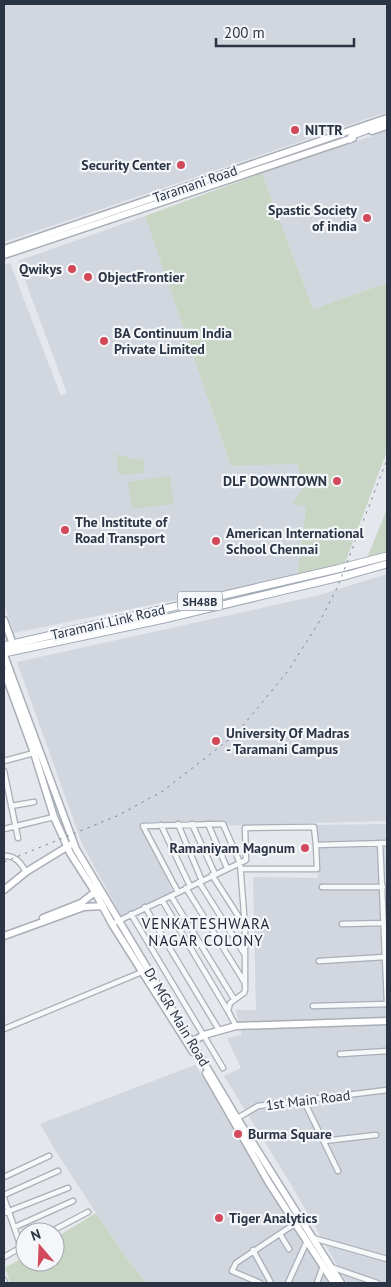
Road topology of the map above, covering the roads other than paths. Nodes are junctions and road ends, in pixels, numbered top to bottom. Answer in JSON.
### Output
{"nodes":[{"id":1,"x":387,"y":118,"type":"edge"},
{"id":2,"x":387,"y":124,"type":"edge"},
{"id":3,"x":350,"y":139,"type":"joint"},
{"id":4,"x":4,"y":249,"type":"edge"},
{"id":5,"x":4,"y":255,"type":"edge"},
{"id":6,"x":387,"y":556,"type":"edge"},
{"id":7,"x":387,"y":564,"type":"edge"},
{"id":8,"x":4,"y":620,"type":"edge"},
{"id":9,"x":4,"y":646,"type":"edge"},
{"id":10,"x":14,"y":647,"type":"junction"},
{"id":11,"x":4,"y":653,"type":"edge"},
{"id":12,"x":4,"y":671,"type":"edge"},
{"id":13,"x":34,"y":753,"type":"junction"},
{"id":14,"x":4,"y":761,"type":"edge"},
{"id":15,"x":4,"y":771,"type":"edge"},
{"id":16,"x":34,"y":802,"type":"dead end"},
{"id":17,"x":11,"y":806,"type":"junction"},
{"id":18,"x":54,"y":817,"type":"junction"},
{"id":19,"x":178,"y":824,"type":"junction"},
{"id":20,"x":192,"y":824,"type":"junction"},
{"id":21,"x":208,"y":824,"type":"junction"},
{"id":22,"x":161,"y":825,"type":"junction"},
{"id":23,"x":15,"y":827,"type":"junction"},
{"id":24,"x":4,"y":829,"type":"edge"},
{"id":25,"x":18,"y":838,"type":"dead end"},
{"id":26,"x":380,"y":843,"type":"junction"},
{"id":27,"x":387,"y":843,"type":"edge"},
{"id":28,"x":74,"y":844,"type":"junction"},
{"id":29,"x":316,"y":845,"type":"junction"},
{"id":30,"x":67,"y":846,"type":"junction"},
{"id":31,"x":4,"y":856,"type":"edge"},
{"id":32,"x":240,"y":863,"type":"junction"},
{"id":33,"x":227,"y":868,"type":"junction"},
{"id":34,"x":240,"y":869,"type":"junction"},
{"id":35,"x":26,"y":872,"type":"junction"},
{"id":36,"x":213,"y":875,"type":"junction"},
{"id":37,"x":201,"y":881,"type":"junction"},
{"id":38,"x":188,"y":887,"type":"junction"},
{"id":39,"x":322,"y":887,"type":"dead end"},
{"id":40,"x":383,"y":887,"type":"junction"},
{"id":41,"x":4,"y":890,"type":"edge"},
{"id":42,"x":95,"y":892,"type":"junction"},
{"id":43,"x":178,"y":892,"type":"junction"},
{"id":44,"x":171,"y":896,"type":"junction"},
{"id":45,"x":162,"y":900,"type":"junction"},
{"id":46,"x":103,"y":906,"type":"junction"},
{"id":47,"x":145,"y":907,"type":"junction"},
{"id":48,"x":131,"y":914,"type":"junction"},
{"id":49,"x":118,"y":920,"type":"junction"},
{"id":50,"x":384,"y":923,"type":"junction"},
{"id":51,"x":112,"y":924,"type":"junction"},
{"id":52,"x":342,"y":924,"type":"dead end"},
{"id":53,"x":245,"y":926,"type":"junction"},
{"id":54,"x":4,"y":932,"type":"edge"},
{"id":55,"x":4,"y":936,"type":"edge"},
{"id":56,"x":246,"y":955,"type":"junction"},
{"id":57,"x":385,"y":957,"type":"junction"},
{"id":58,"x":319,"y":961,"type":"dead end"},
{"id":59,"x":142,"y":972,"type":"junction"},
{"id":60,"x":246,"y":984,"type":"junction"},
{"id":61,"x":234,"y":999,"type":"junction"},
{"id":62,"x":387,"y":1003,"type":"edge"},
{"id":63,"x":314,"y":1006,"type":"dead end"},
{"id":64,"x":228,"y":1011,"type":"junction"},
{"id":65,"x":387,"y":1021,"type":"edge"},
{"id":66,"x":236,"y":1026,"type":"junction"},
{"id":67,"x":4,"y":1029,"type":"edge"},
{"id":68,"x":219,"y":1030,"type":"junction"},
{"id":69,"x":204,"y":1035,"type":"junction"},
{"id":70,"x":190,"y":1043,"type":"junction"},
{"id":71,"x":387,"y":1052,"type":"edge"},
{"id":72,"x":340,"y":1054,"type":"dead end"},
{"id":73,"x":223,"y":1068,"type":"dead end"},
{"id":74,"x":387,"y":1090,"type":"edge"},
{"id":75,"x":304,"y":1101,"type":"junction"},
{"id":76,"x":235,"y":1120,"type":"junction"},
{"id":77,"x":376,"y":1135,"type":"dead end"},
{"id":78,"x":324,"y":1141,"type":"junction"},
{"id":79,"x":49,"y":1156,"type":"dead end"},
{"id":80,"x":58,"y":1171,"type":"dead end"},
{"id":81,"x":338,"y":1171,"type":"dead end"},
{"id":82,"x":4,"y":1177,"type":"edge"},
{"id":83,"x":68,"y":1188,"type":"dead end"},
{"id":84,"x":4,"y":1197,"type":"edge"},
{"id":85,"x":73,"y":1201,"type":"dead end"},
{"id":86,"x":6,"y":1212,"type":"edge"},
{"id":87,"x":88,"y":1212,"type":"dead end"},
{"id":88,"x":296,"y":1223,"type":"junction"},
{"id":89,"x":65,"y":1224,"type":"edge"},
{"id":90,"x":14,"y":1227,"type":"joint"},
{"id":91,"x":280,"y":1234,"type":"junction"},
{"id":92,"x":309,"y":1239,"type":"junction"},
{"id":93,"x":289,"y":1249,"type":"dead end"},
{"id":94,"x":253,"y":1250,"type":"junction"},
{"id":95,"x":15,"y":1251,"type":"edge"},
{"id":96,"x":4,"y":1257,"type":"edge"},
{"id":97,"x":387,"y":1259,"type":"edge"},
{"id":98,"x":323,"y":1265,"type":"junction"},
{"id":99,"x":331,"y":1267,"type":"junction"},
{"id":100,"x":260,"y":1283,"type":"edge"},
{"id":101,"x":271,"y":1283,"type":"edge"},
{"id":102,"x":288,"y":1283,"type":"edge"},
{"id":103,"x":317,"y":1283,"type":"edge"},
{"id":104,"x":334,"y":1283,"type":"edge"},
{"id":105,"x":341,"y":1283,"type":"edge"},
{"id":106,"x":377,"y":1283,"type":"edge"}],
"edges":[{"from":1,"to":4,"type":"main road","name":"Taramani Road"},
{"from":2,"to":3,"type":"main road"},
{"from":3,"to":5,"type":"main road","name":"Taramani Road"},
{"from":6,"to":10,"type":"main road","name":"Taramani Link Road","number":"SH48B"},
{"from":7,"to":10,"type":"main road","name":"Taramani Link Road","number":"SH48B"},
{"from":8,"to":10,"type":"main road"},
{"from":9,"to":10,"type":"main road","name":"Taramani Link Road","number":"SH48B"},
{"from":10,"to":11,"type":"main road","name":"Taramani Link Road","number":"SH48B"},
{"from":11,"to":28,"type":"main road","name":"Dr MGR Main Road"},
{"from":12,"to":13,"type":"main road","name":"Dr MGR Main Road"},
{"from":13,"to":14,"type":"street"},
{"from":13,"to":18,"type":"main road","name":"Dr MGR Main Road"},
{"from":15,"to":17,"type":"street"},
{"from":16,"to":17,"type":"street"},
{"from":17,"to":23,"type":"street"},
{"from":18,"to":23,"type":"street"},
{"from":18,"to":30,"type":"main road","name":"Dr MGR Main Road"},
{"from":19,"to":20,"type":"street"},
{"from":19,"to":22,"type":"street"},
{"from":19,"to":37,"type":"street"},
{"from":20,"to":21,"type":"street"},
{"from":20,"to":36,"type":"street"},
{"from":21,"to":32,"type":"street"},
{"from":21,"to":33,"type":"street"},
{"from":22,"to":38,"type":"street"},
{"from":22,"to":43,"type":"street"},
{"from":23,"to":24,"type":"street"},
{"from":23,"to":25,"type":"street"},
{"from":26,"to":27,"type":"street"},
{"from":26,"to":29,"type":"street"},
{"from":26,"to":40,"type":"street"},
{"from":28,"to":30,"type":"main road"},
{"from":28,"to":49,"type":"main road","name":"Dr MGR Main Road"},
{"from":29,"to":32,"type":"street"},
{"from":29,"to":34,"type":"street"},
{"from":30,"to":35,"type":"main road"},
{"from":30,"to":42,"type":"main road","name":"Dr MGR Main Road"},
{"from":31,"to":35,"type":"street"},
{"from":32,"to":33,"type":"street"},
{"from":32,"to":34,"type":"street"},
{"from":33,"to":36,"type":"street"},
{"from":34,"to":53,"type":"street"},
{"from":35,"to":41,"type":"main road"},
{"from":36,"to":37,"type":"street"},
{"from":36,"to":53,"type":"street"},
{"from":37,"to":38,"type":"street"},
{"from":37,"to":56,"type":"street"},
{"from":38,"to":43,"type":"street"},
{"from":38,"to":60,"type":"street"},
{"from":39,"to":40,"type":"street"},
{"from":40,"to":50,"type":"street"},
{"from":42,"to":46,"type":"main road","name":"Dr MGR Main Road"},
{"from":42,"to":54,"type":"main road"},
{"from":43,"to":44,"type":"street"},
{"from":44,"to":45,"type":"street"},
{"from":44,"to":61,"type":"street"},
{"from":45,"to":47,"type":"street"},
{"from":45,"to":64,"type":"street"},
{"from":46,"to":51,"type":"main road","name":"Dr MGR Main Road"},
{"from":46,"to":55,"type":"main road"},
{"from":47,"to":48,"type":"street"},
{"from":47,"to":68,"type":"street"},
{"from":48,"to":49,"type":"street"},
{"from":48,"to":69,"type":"street"},
{"from":49,"to":51,"type":"street"},
{"from":49,"to":70,"type":"main road","name":"Dr MGR Main Road"},
{"from":50,"to":52,"type":"street"},
{"from":50,"to":57,"type":"street"},
{"from":51,"to":59,"type":"main road","name":"Dr MGR Main Road"},
{"from":53,"to":56,"type":"street"},
{"from":56,"to":60,"type":"street"},
{"from":57,"to":58,"type":"street"},
{"from":57,"to":62,"type":"street"},
{"from":59,"to":67,"type":"street"},
{"from":59,"to":70,"type":"main road","name":"Dr MGR Main Road"},
{"from":60,"to":61,"type":"street"},
{"from":61,"to":64,"type":"street"},
{"from":62,"to":63,"type":"street"},
{"from":64,"to":66,"type":"street"},
{"from":65,"to":66,"type":"main road"},
{"from":66,"to":68,"type":"main road"},
{"from":68,"to":69,"type":"main road"},
{"from":69,"to":70,"type":"main road"},
{"from":69,"to":73,"type":"street"},
{"from":70,"to":76,"type":"main road","name":"Dr MGR Main Road"},
{"from":71,"to":72,"type":"street"},
{"from":74,"to":75,"type":"street","name":"1st Main Road"},
{"from":75,"to":76,"type":"street","name":"1st Main Road"},
{"from":75,"to":78,"type":"street"},
{"from":76,"to":88,"type":"main road","name":"Dr MGR Main Road"},
{"from":76,"to":92,"type":"main road","name":"Dr MGR Main Road"},
{"from":77,"to":78,"type":"street"},
{"from":78,"to":81,"type":"street"},
{"from":79,"to":82,"type":"street"},
{"from":80,"to":84,"type":"street"},
{"from":83,"to":86,"type":"street"},
{"from":84,"to":86,"type":"street"},
{"from":85,"to":90,"type":"street"},
{"from":86,"to":90,"type":"street"},
{"from":87,"to":89,"type":"street"},
{"from":88,"to":91,"type":"street"},
{"from":88,"to":92,"type":"main road","name":"Dr MGR Main Road"},
{"from":91,"to":93,"type":"street"},
{"from":91,"to":94,"type":"street"},
{"from":92,"to":97,"type":"street"},
{"from":92,"to":98,"type":"main road","name":"Dr MGR Main Road"},
{"from":92,"to":99,"type":"main road","name":"Dr MGR Main Road"},
{"from":92,"to":102,"type":"street"},
{"from":94,"to":100,"type":"street"},
{"from":94,"to":101,"type":"street"},
{"from":95,"to":96,"type":"street"},
{"from":98,"to":103,"type":"street"},
{"from":98,"to":104,"type":"main road","name":"Dr MGR Main Road"},
{"from":99,"to":105,"type":"main road","name":"Dr MGR Main Road"},
{"from":99,"to":106,"type":"street"}]}
